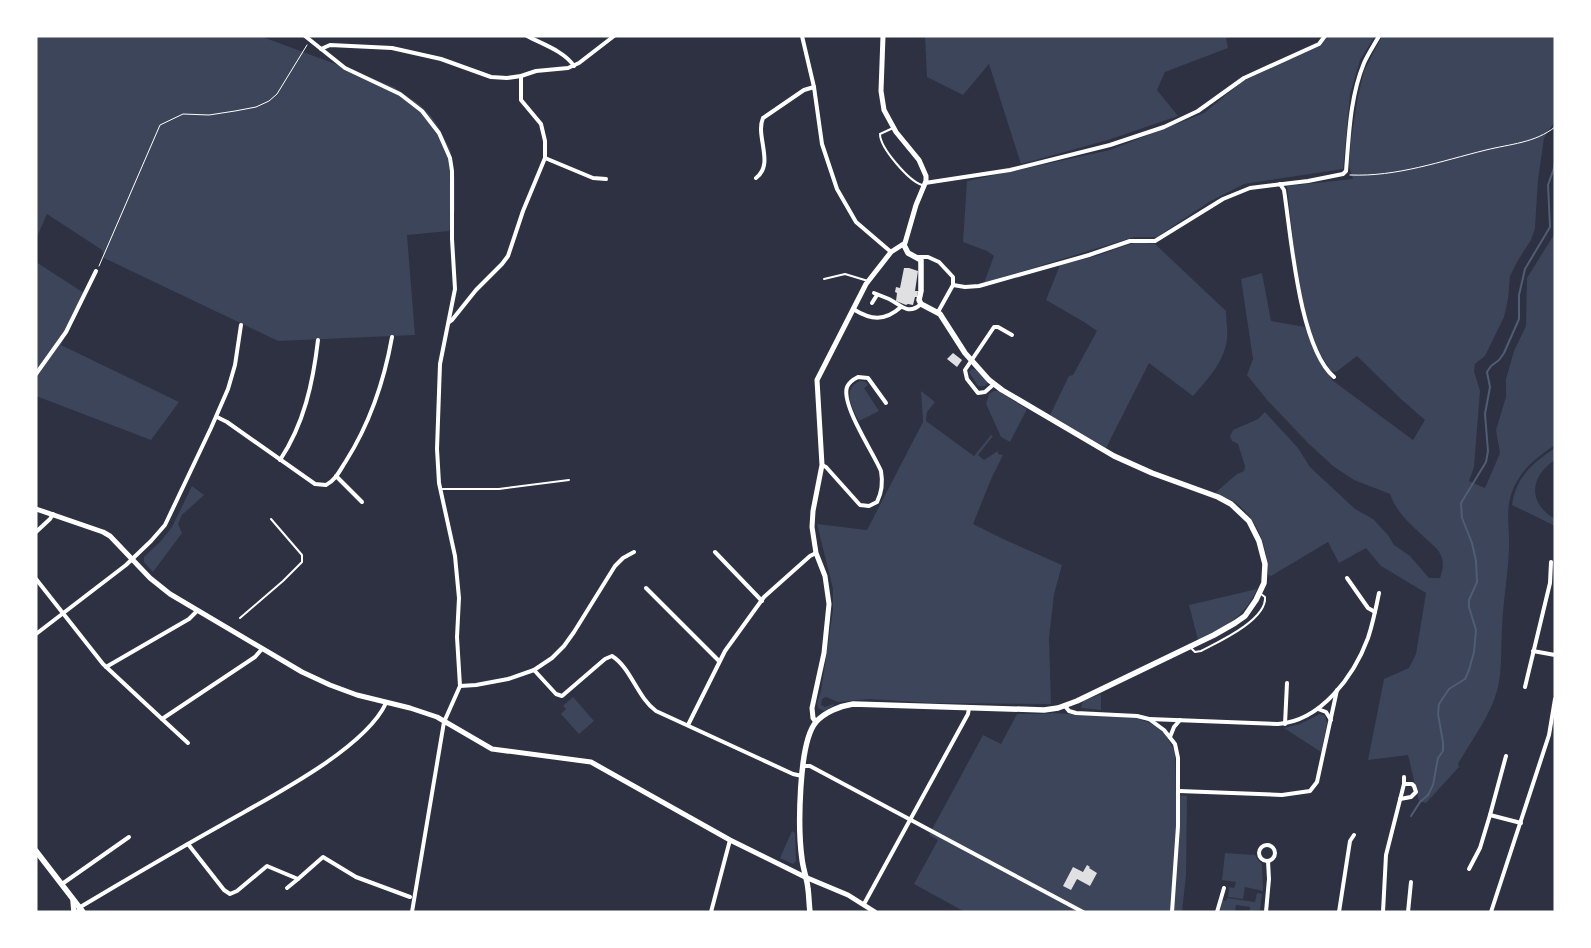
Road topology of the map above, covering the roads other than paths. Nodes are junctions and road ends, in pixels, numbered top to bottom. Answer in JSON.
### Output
{"nodes":[{"id":1,"x":305,"y":36,"type":"edge"},
{"id":2,"x":527,"y":36,"type":"edge"},
{"id":3,"x":614,"y":36,"type":"edge"},
{"id":4,"x":802,"y":36,"type":"edge"},
{"id":5,"x":883,"y":36,"type":"edge"},
{"id":6,"x":1326,"y":36,"type":"edge"},
{"id":7,"x":1380,"y":36,"type":"edge"},
{"id":8,"x":321,"y":49,"type":"junction"},
{"id":9,"x":574,"y":66,"type":"junction"},
{"id":10,"x":521,"y":76,"type":"junction"},
{"id":11,"x":814,"y":87,"type":"junction"},
{"id":12,"x":893,"y":128,"type":"junction"},
{"id":13,"x":545,"y":158,"type":"junction"},
{"id":14,"x":756,"y":178,"type":"dead end"},
{"id":15,"x":606,"y":179,"type":"dead end"},
{"id":16,"x":1280,"y":184,"type":"junction"},
{"id":17,"x":925,"y":185,"type":"junction"},
{"id":18,"x":904,"y":244,"type":"junction"},
{"id":19,"x":891,"y":252,"type":"junction"},
{"id":20,"x":918,"y":257,"type":"junction"},
{"id":21,"x":96,"y":271,"type":"road end"},
{"id":22,"x":824,"y":279,"type":"dead end"},
{"id":23,"x":868,"y":281,"type":"junction"},
{"id":24,"x":954,"y":286,"type":"junction"},
{"id":25,"x":872,"y":303,"type":"dead end"},
{"id":26,"x":921,"y":304,"type":"junction"},
{"id":27,"x":901,"y":307,"type":"junction"},
{"id":28,"x":853,"y":309,"type":"junction"},
{"id":29,"x":938,"y":312,"type":"junction"},
{"id":30,"x":448,"y":322,"type":"junction"},
{"id":31,"x":241,"y":326,"type":"dead end"},
{"id":32,"x":1012,"y":335,"type":"dead end"},
{"id":33,"x":392,"y":337,"type":"dead end"},
{"id":34,"x":318,"y":340,"type":"dead end"},
{"id":35,"x":972,"y":361,"type":"junction"},
{"id":36,"x":36,"y":374,"type":"edge"},
{"id":37,"x":1334,"y":377,"type":"dead end"},
{"id":38,"x":994,"y":384,"type":"junction"},
{"id":39,"x":886,"y":403,"type":"dead end"},
{"id":40,"x":217,"y":416,"type":"junction"},
{"id":41,"x":280,"y":460,"type":"junction"},
{"id":42,"x":822,"y":465,"type":"junction"},
{"id":43,"x":336,"y":476,"type":"junction"},
{"id":44,"x":569,"y":480,"type":"dead end"},
{"id":45,"x":440,"y":490,"type":"junction"},
{"id":46,"x":362,"y":502,"type":"dead end"},
{"id":47,"x":36,"y":509,"type":"edge"},
{"id":48,"x":53,"y":514,"type":"junction"},
{"id":49,"x":271,"y":519,"type":"dead end"},
{"id":50,"x":36,"y":532,"type":"edge"},
{"id":51,"x":634,"y":552,"type":"dead end"},
{"id":52,"x":715,"y":552,"type":"dead end"},
{"id":53,"x":816,"y":553,"type":"junction"},
{"id":54,"x":133,"y":559,"type":"junction"},
{"id":55,"x":1551,"y":562,"type":"dead end"},
{"id":56,"x":1347,"y":578,"type":"dead end"},
{"id":57,"x":36,"y":579,"type":"edge"},
{"id":58,"x":646,"y":588,"type":"dead end"},
{"id":59,"x":1379,"y":593,"type":"dead end"},
{"id":60,"x":762,"y":601,"type":"junction"},
{"id":61,"x":197,"y":611,"type":"junction"},
{"id":62,"x":1375,"y":612,"type":"junction"},
{"id":63,"x":63,"y":613,"type":"junction"},
{"id":64,"x":240,"y":618,"type":"dead end"},
{"id":65,"x":36,"y":634,"type":"edge"},
{"id":66,"x":262,"y":649,"type":"junction"},
{"id":67,"x":1533,"y":651,"type":"junction"},
{"id":68,"x":1555,"y":655,"type":"edge"},
{"id":69,"x":719,"y":661,"type":"junction"},
{"id":70,"x":106,"y":667,"type":"junction"},
{"id":71,"x":534,"y":670,"type":"junction"},
{"id":72,"x":1287,"y":683,"type":"dead end"},
{"id":73,"x":460,"y":686,"type":"junction"},
{"id":74,"x":1524,"y":687,"type":"dead end"},
{"id":75,"x":1338,"y":689,"type":"junction"},
{"id":76,"x":1554,"y":702,"type":"edge"},
{"id":77,"x":386,"y":703,"type":"junction"},
{"id":78,"x":1065,"y":706,"type":"junction"},
{"id":79,"x":969,"y":708,"type":"junction"},
{"id":80,"x":1318,"y":709,"type":"junction"},
{"id":81,"x":162,"y":719,"type":"junction"},
{"id":82,"x":1149,"y":719,"type":"junction"},
{"id":83,"x":1180,"y":720,"type":"junction"},
{"id":84,"x":1331,"y":720,"type":"junction"},
{"id":85,"x":444,"y":722,"type":"junction"},
{"id":86,"x":816,"y":722,"type":"junction"},
{"id":87,"x":1286,"y":724,"type":"junction"},
{"id":88,"x":688,"y":725,"type":"junction"},
{"id":89,"x":1170,"y":737,"type":"junction"},
{"id":90,"x":188,"y":743,"type":"dead end"},
{"id":91,"x":1506,"y":756,"type":"dead end"},
{"id":92,"x":803,"y":766,"type":"junction"},
{"id":93,"x":802,"y":776,"type":"junction"},
{"id":94,"x":1404,"y":778,"type":"dead end"},
{"id":95,"x":1404,"y":784,"type":"junction"},
{"id":96,"x":1179,"y":791,"type":"junction"},
{"id":97,"x":1400,"y":799,"type":"junction"},
{"id":98,"x":1490,"y":815,"type":"junction"},
{"id":99,"x":910,"y":820,"type":"junction"},
{"id":100,"x":1521,"y":823,"type":"junction"},
{"id":101,"x":1354,"y":835,"type":"dead end"},
{"id":102,"x":129,"y":837,"type":"dead end"},
{"id":103,"x":730,"y":840,"type":"junction"},
{"id":104,"x":188,"y":844,"type":"junction"},
{"id":105,"x":36,"y":851,"type":"edge"},
{"id":106,"x":1268,"y":862,"type":"junction"},
{"id":107,"x":1469,"y":869,"type":"dead end"},
{"id":108,"x":805,"y":877,"type":"junction"},
{"id":109,"x":298,"y":879,"type":"junction"},
{"id":110,"x":1411,"y":882,"type":"dead end"},
{"id":111,"x":62,"y":884,"type":"junction"},
{"id":112,"x":287,"y":888,"type":"dead end"},
{"id":113,"x":1224,"y":888,"type":"dead end"},
{"id":114,"x":410,"y":897,"type":"dead end"},
{"id":115,"x":864,"y":904,"type":"junction"},
{"id":116,"x":1072,"y":906,"type":"junction"},
{"id":117,"x":79,"y":911,"type":"edge"},
{"id":118,"x":1069,"y":911,"type":"edge"},
{"id":119,"x":412,"y":912,"type":"edge"},
{"id":120,"x":710,"y":912,"type":"edge"},
{"id":121,"x":810,"y":912,"type":"edge"},
{"id":122,"x":875,"y":912,"type":"edge"},
{"id":123,"x":1083,"y":912,"type":"edge"},
{"id":124,"x":1172,"y":912,"type":"edge"},
{"id":125,"x":1217,"y":912,"type":"edge"},
{"id":126,"x":1266,"y":912,"type":"edge"},
{"id":127,"x":1339,"y":912,"type":"edge"},
{"id":128,"x":1383,"y":912,"type":"edge"},
{"id":129,"x":1408,"y":912,"type":"edge"},
{"id":130,"x":1491,"y":912,"type":"edge"}],
"edges":[{"from":1,"to":8,"type":"street"},
{"from":2,"to":9,"type":"street"},
{"from":3,"to":9,"type":"street"},
{"from":4,"to":11,"type":"street"},
{"from":5,"to":12,"type":"street"},
{"from":6,"to":17,"type":"street"},
{"from":7,"to":16,"type":"street"},
{"from":8,"to":10,"type":"street"},
{"from":8,"to":30,"type":"street"},
{"from":9,"to":10,"type":"street"},
{"from":10,"to":13,"type":"street"},
{"from":11,"to":14,"type":"street"},
{"from":11,"to":19,"type":"street"},
{"from":12,"to":17,"type":"street"},
{"from":12,"to":17,"type":"lane"},
{"from":13,"to":15,"type":"street"},
{"from":13,"to":30,"type":"street"},
{"from":16,"to":24,"type":"street"},
{"from":16,"to":37,"type":"street"},
{"from":17,"to":18,"type":"street"},
{"from":18,"to":19,"type":"street"},
{"from":18,"to":20,"type":"main road"},
{"from":19,"to":23,"type":"street"},
{"from":20,"to":24,"type":"street"},
{"from":20,"to":26,"type":"main road"},
{"from":21,"to":36,"type":"street"},
{"from":22,"to":23,"type":"lane"},
{"from":23,"to":28,"type":"street"},
{"from":24,"to":29,"type":"street"},
{"from":25,"to":27,"type":"street"},
{"from":26,"to":27,"type":"street"},
{"from":26,"to":29,"type":"main road"},
{"from":27,"to":28,"type":"street"},
{"from":28,"to":42,"type":"street"},
{"from":29,"to":35,"type":"main road"},
{"from":30,"to":45,"type":"street"},
{"from":31,"to":40,"type":"street"},
{"from":32,"to":35,"type":"street"},
{"from":33,"to":43,"type":"street"},
{"from":34,"to":41,"type":"street"},
{"from":35,"to":38,"type":"main road"},
{"from":35,"to":38,"type":"street"},
{"from":38,"to":78,"type":"main road"},
{"from":39,"to":42,"type":"street"},
{"from":40,"to":41,"type":"street"},
{"from":40,"to":54,"type":"street"},
{"from":41,"to":43,"type":"street"},
{"from":42,"to":53,"type":"street"},
{"from":43,"to":46,"type":"street"},
{"from":44,"to":45,"type":"lane"},
{"from":45,"to":73,"type":"street"},
{"from":47,"to":48,"type":"street"},
{"from":48,"to":50,"type":"street"},
{"from":48,"to":54,"type":"street"},
{"from":49,"to":64,"type":"lane"},
{"from":51,"to":71,"type":"street"},
{"from":52,"to":60,"type":"street"},
{"from":53,"to":60,"type":"street"},
{"from":53,"to":86,"type":"street"},
{"from":54,"to":61,"type":"street"},
{"from":54,"to":63,"type":"street"},
{"from":55,"to":67,"type":"street"},
{"from":56,"to":62,"type":"street"},
{"from":57,"to":63,"type":"street"},
{"from":58,"to":69,"type":"street"},
{"from":59,"to":62,"type":"street"},
{"from":60,"to":69,"type":"street"},
{"from":61,"to":66,"type":"street"},
{"from":61,"to":70,"type":"street"},
{"from":62,"to":75,"type":"street"},
{"from":63,"to":65,"type":"street"},
{"from":63,"to":70,"type":"street"},
{"from":66,"to":77,"type":"street"},
{"from":66,"to":81,"type":"street"},
{"from":67,"to":68,"type":"street"},
{"from":67,"to":74,"type":"street"},
{"from":69,"to":88,"type":"street"},
{"from":70,"to":81,"type":"street"},
{"from":71,"to":73,"type":"street"},
{"from":71,"to":88,"type":"street"},
{"from":72,"to":87,"type":"street"},
{"from":73,"to":85,"type":"street"},
{"from":75,"to":80,"type":"street"},
{"from":75,"to":84,"type":"street"},
{"from":76,"to":100,"type":"street"},
{"from":77,"to":85,"type":"street"},
{"from":77,"to":104,"type":"street"},
{"from":78,"to":79,"type":"main road"},
{"from":78,"to":82,"type":"street"},
{"from":79,"to":86,"type":"main road"},
{"from":79,"to":99,"type":"street"},
{"from":80,"to":84,"type":"street"},
{"from":80,"to":87,"type":"street"},
{"from":81,"to":90,"type":"street"},
{"from":82,"to":83,"type":"street"},
{"from":82,"to":89,"type":"street"},
{"from":83,"to":87,"type":"street"},
{"from":83,"to":89,"type":"street"},
{"from":84,"to":96,"type":"street"},
{"from":85,"to":103,"type":"street"},
{"from":85,"to":119,"type":"street"},
{"from":86,"to":92,"type":"main road"},
{"from":88,"to":93,"type":"street"},
{"from":89,"to":96,"type":"street"},
{"from":91,"to":98,"type":"street"},
{"from":92,"to":93,"type":"main road"},
{"from":92,"to":99,"type":"street"},
{"from":93,"to":108,"type":"main road"},
{"from":94,"to":95,"type":"street"},
{"from":95,"to":97,"type":"street"},
{"from":95,"to":97,"type":"street"},
{"from":96,"to":124,"type":"street"},
{"from":97,"to":128,"type":"street"},
{"from":98,"to":100,"type":"street"},
{"from":98,"to":107,"type":"street"},
{"from":99,"to":115,"type":"street"},
{"from":99,"to":116,"type":"street"},
{"from":100,"to":130,"type":"street"},
{"from":101,"to":127,"type":"street"},
{"from":102,"to":111,"type":"street"},
{"from":103,"to":108,"type":"street"},
{"from":103,"to":120,"type":"street"},
{"from":104,"to":109,"type":"street"},
{"from":104,"to":117,"type":"street"},
{"from":105,"to":111,"type":"main road"},
{"from":106,"to":106,"type":"street"},
{"from":106,"to":126,"type":"street"},
{"from":108,"to":115,"type":"street"},
{"from":108,"to":121,"type":"main road"},
{"from":109,"to":112,"type":"street"},
{"from":109,"to":114,"type":"street"},
{"from":110,"to":129,"type":"street"},
{"from":111,"to":117,"type":"main road"},
{"from":113,"to":125,"type":"street"},
{"from":115,"to":122,"type":"street"},
{"from":116,"to":118,"type":"street"},
{"from":116,"to":123,"type":"street"}]}
